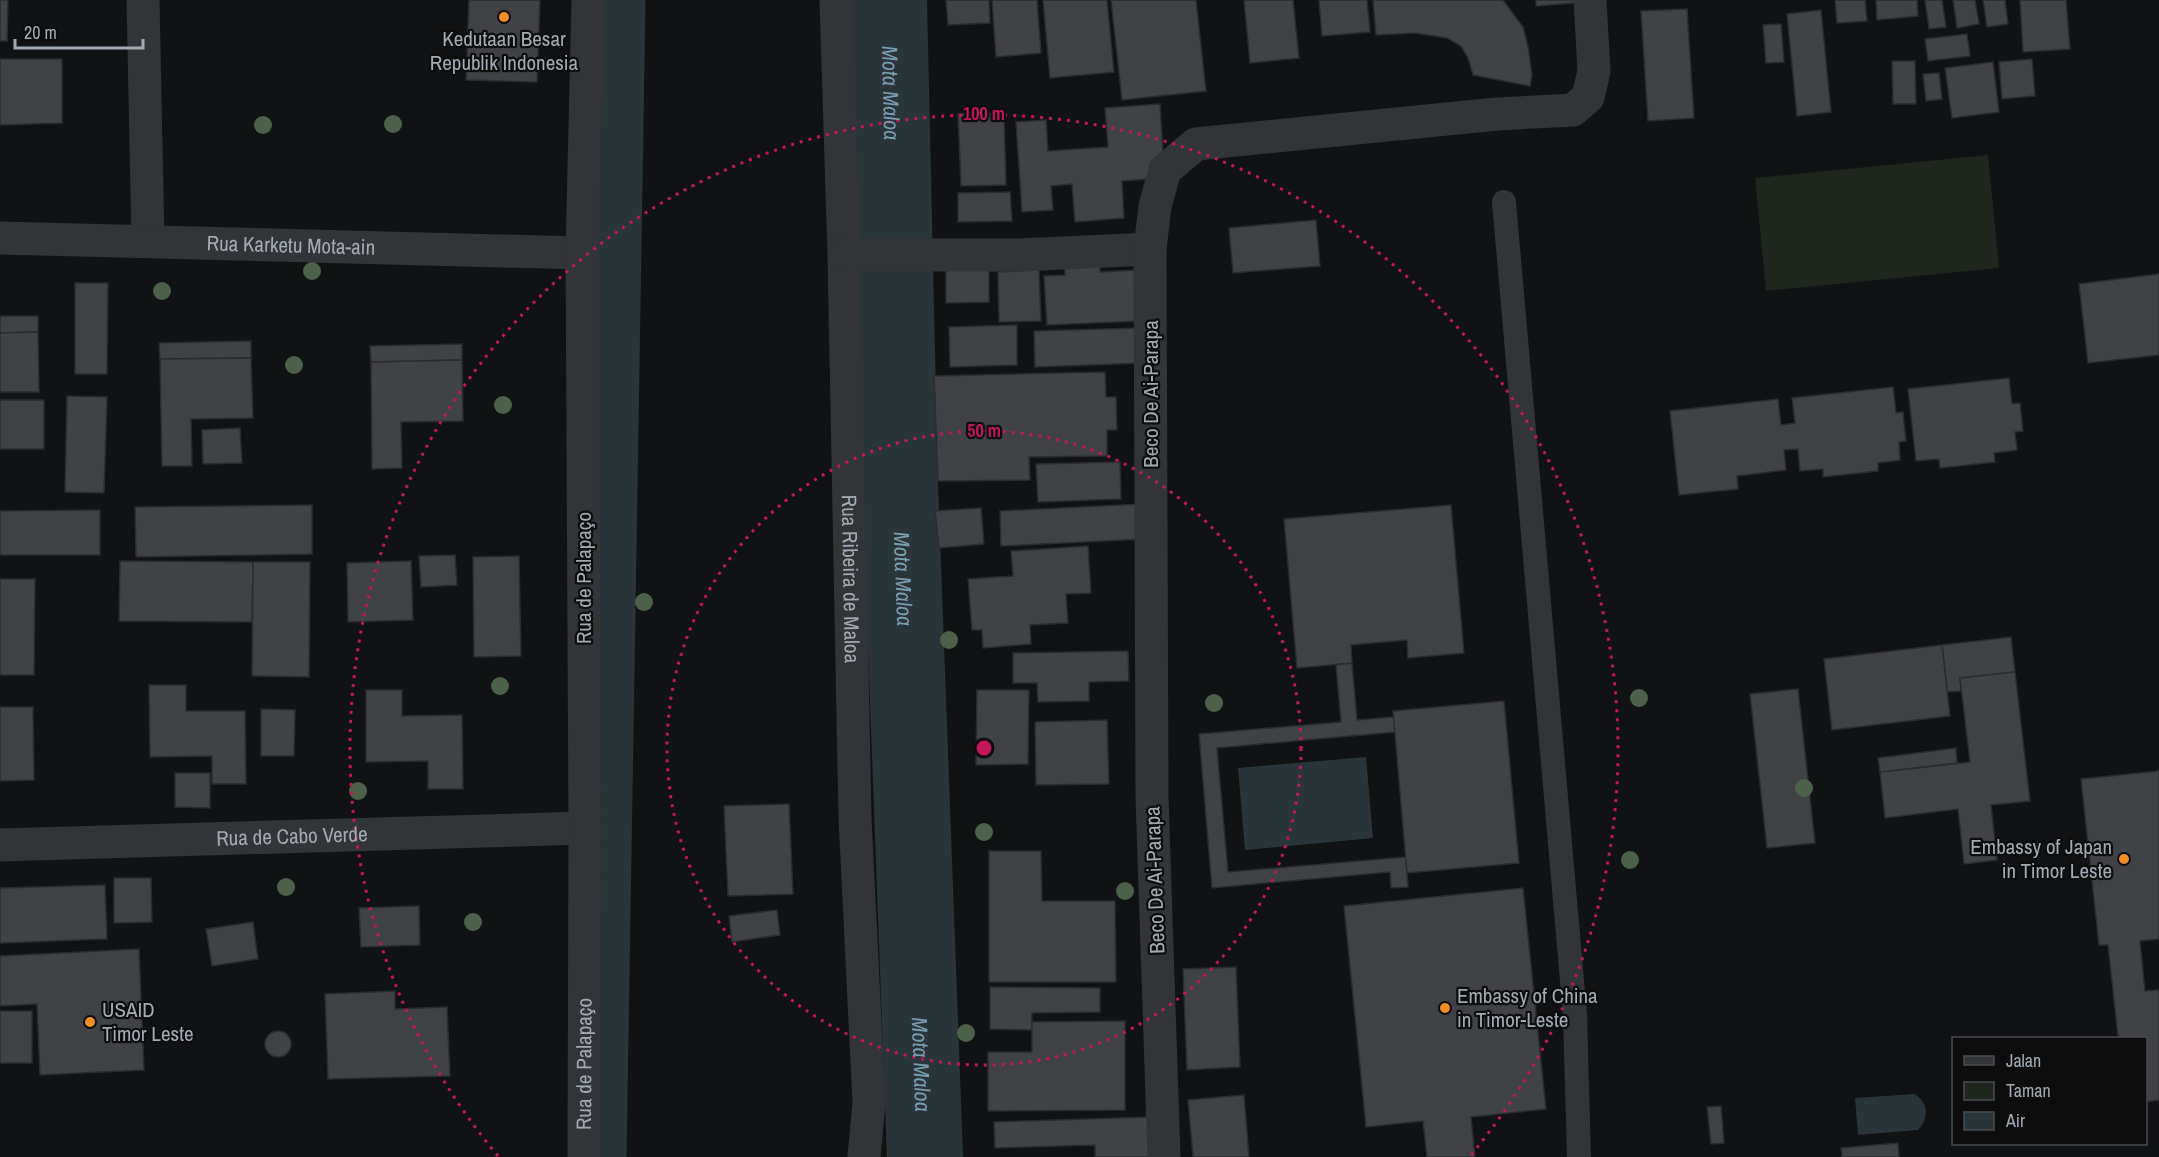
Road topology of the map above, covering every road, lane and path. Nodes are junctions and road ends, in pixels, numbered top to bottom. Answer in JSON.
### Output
{"nodes":[{"id":1,"x":143,"y":0,"type":"edge"},
{"id":2,"x":588,"y":0,"type":"edge"},
{"id":3,"x":836,"y":0,"type":"edge"},
{"id":4,"x":1590,"y":0,"type":"edge"},
{"id":5,"x":1504,"y":202,"type":"dead end"},
{"id":6,"x":0,"y":238,"type":"edge"},
{"id":7,"x":148,"y":241,"type":"junction"},
{"id":8,"x":1150,"y":249,"type":"junction"},
{"id":9,"x":582,"y":253,"type":"junction"},
{"id":10,"x":844,"y":255,"type":"junction"},
{"id":11,"x":585,"y":828,"type":"junction"},
{"id":12,"x":0,"y":845,"type":"edge"},
{"id":13,"x":584,"y":1157,"type":"edge"},
{"id":14,"x":864,"y":1157,"type":"edge"},
{"id":15,"x":1164,"y":1157,"type":"edge"},
{"id":16,"x":1579,"y":1157,"type":"edge"}],
"edges":[{"from":1,"to":7,"type":"street"},
{"from":2,"to":9,"type":"street","name":"Rua de Palapaço"},
{"from":3,"to":10,"type":"street","name":"Rua Ribeira de Maloa"},
{"from":4,"to":8,"type":"street","name":"Beco De Ai-Parapa"},
{"from":5,"to":16,"type":"lane"},
{"from":6,"to":7,"type":"street","name":"Rua Karketu Mota-ain"},
{"from":7,"to":9,"type":"street","name":"Rua Karketu Mota-ain"},
{"from":8,"to":10,"type":"street"},
{"from":8,"to":15,"type":"street","name":"Beco De Ai-Parapa"},
{"from":9,"to":11,"type":"street","name":"Rua de Palapaço"},
{"from":10,"to":14,"type":"street","name":"Rua Ribeira de Maloa"},
{"from":11,"to":12,"type":"street","name":"Rua de Cabo Verde"},
{"from":11,"to":13,"type":"street","name":"Rua de Palapaço"}]}
